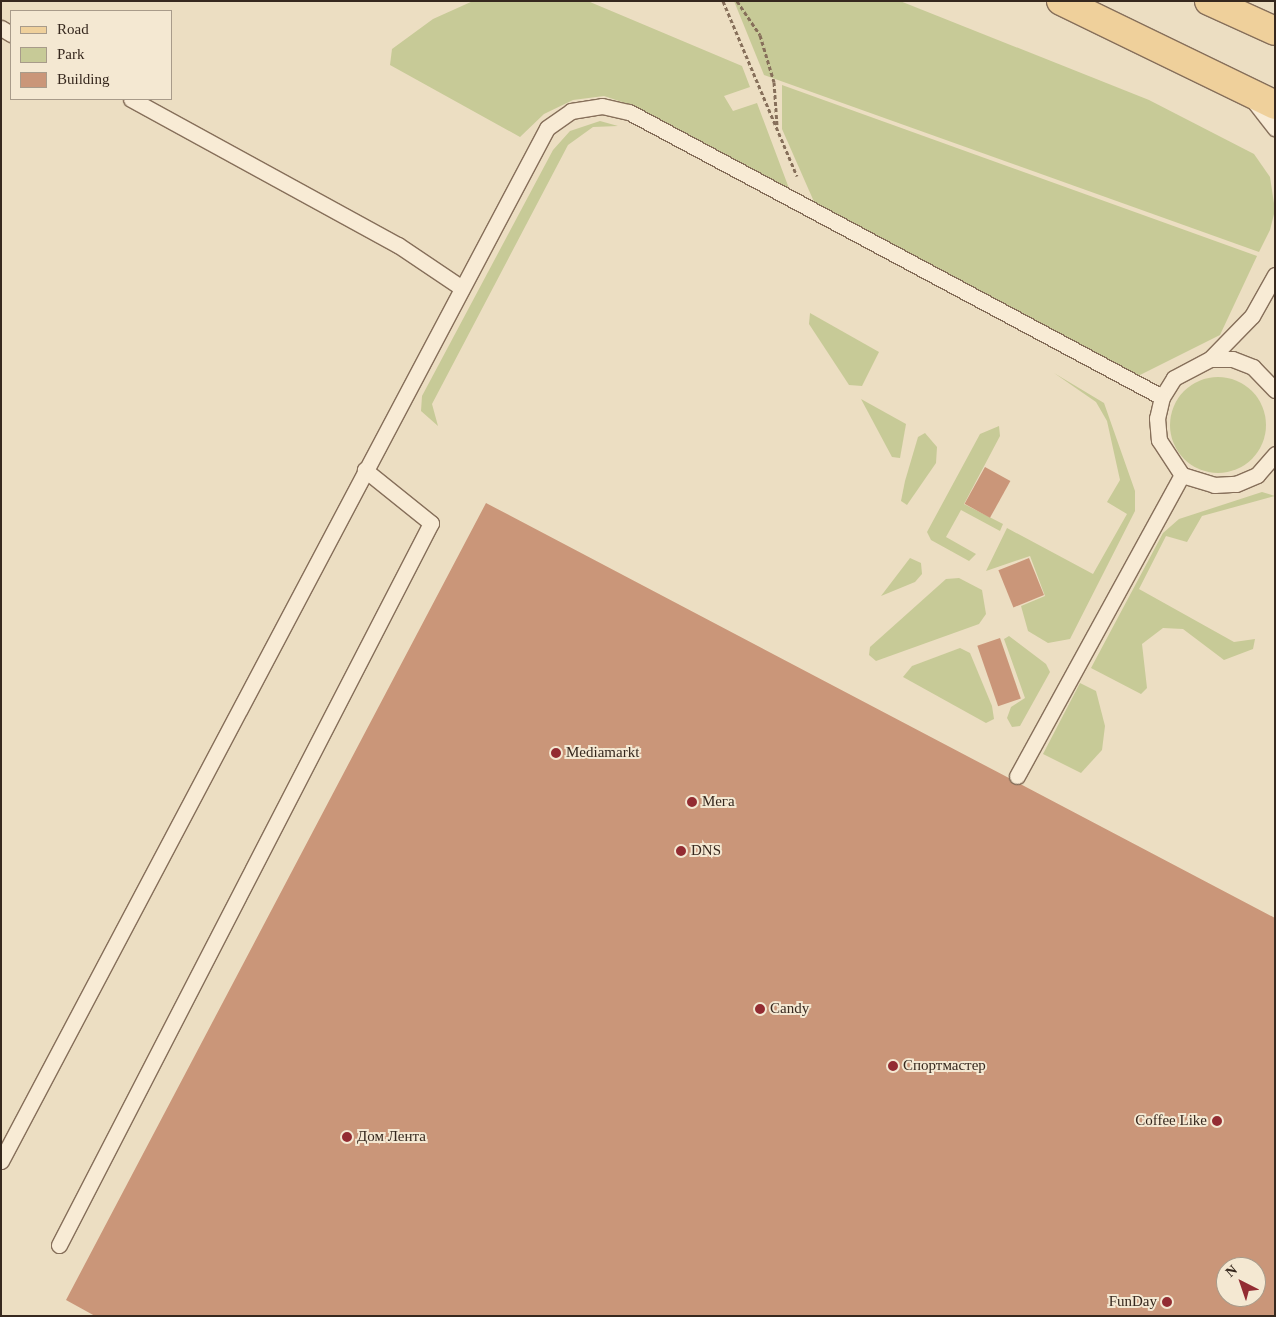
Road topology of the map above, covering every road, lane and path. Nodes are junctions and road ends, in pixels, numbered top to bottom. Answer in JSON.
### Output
{"nodes":[{"id":1,"x":723,"y":1,"type":"edge"},
{"id":2,"x":737,"y":1,"type":"edge"},
{"id":3,"x":1061,"y":1,"type":"edge"},
{"id":4,"x":1209,"y":1,"type":"edge"},
{"id":5,"x":1275,"y":31,"type":"edge"},
{"id":6,"x":1246,"y":91,"type":"junction"},
{"id":7,"x":133,"y":100,"type":"edge"},
{"id":8,"x":1275,"y":105,"type":"edge"},
{"id":9,"x":777,"y":128,"type":"junction"},
{"id":10,"x":1275,"y":128,"type":"edge"},
{"id":11,"x":812,"y":210,"type":"junction"},
{"id":12,"x":1275,"y":275,"type":"edge"},
{"id":13,"x":462,"y":288,"type":"junction"},
{"id":14,"x":1210,"y":359,"type":"junction"},
{"id":15,"x":1273,"y":380,"type":"edge"},
{"id":16,"x":1162,"y":397,"type":"junction"},
{"id":17,"x":1274,"y":458,"type":"edge"},
{"id":18,"x":365,"y":470,"type":"junction"},
{"id":19,"x":1182,"y":475,"type":"junction"},
{"id":20,"x":1017,"y":776,"type":"dead end"},
{"id":21,"x":1,"y":1161,"type":"edge"},
{"id":22,"x":59,"y":1245,"type":"dead end"}],
"edges":[{"from":1,"to":9,"type":"path"},
{"from":2,"to":9,"type":"path"},
{"from":3,"to":6,"type":"main road"},
{"from":4,"to":5,"type":"main road"},
{"from":6,"to":8,"type":"main road"},
{"from":6,"to":10,"type":"lane"},
{"from":7,"to":13,"type":"lane"},
{"from":9,"to":11,"type":"path"},
{"from":11,"to":13,"type":"lane"},
{"from":11,"to":16,"type":"lane"},
{"from":12,"to":14,"type":"lane"},
{"from":13,"to":18,"type":"lane"},
{"from":14,"to":15,"type":"lane"},
{"from":14,"to":16,"type":"lane"},
{"from":16,"to":19,"type":"lane"},
{"from":17,"to":19,"type":"lane"},
{"from":18,"to":21,"type":"lane"},
{"from":18,"to":22,"type":"lane"},
{"from":19,"to":20,"type":"lane"}]}
